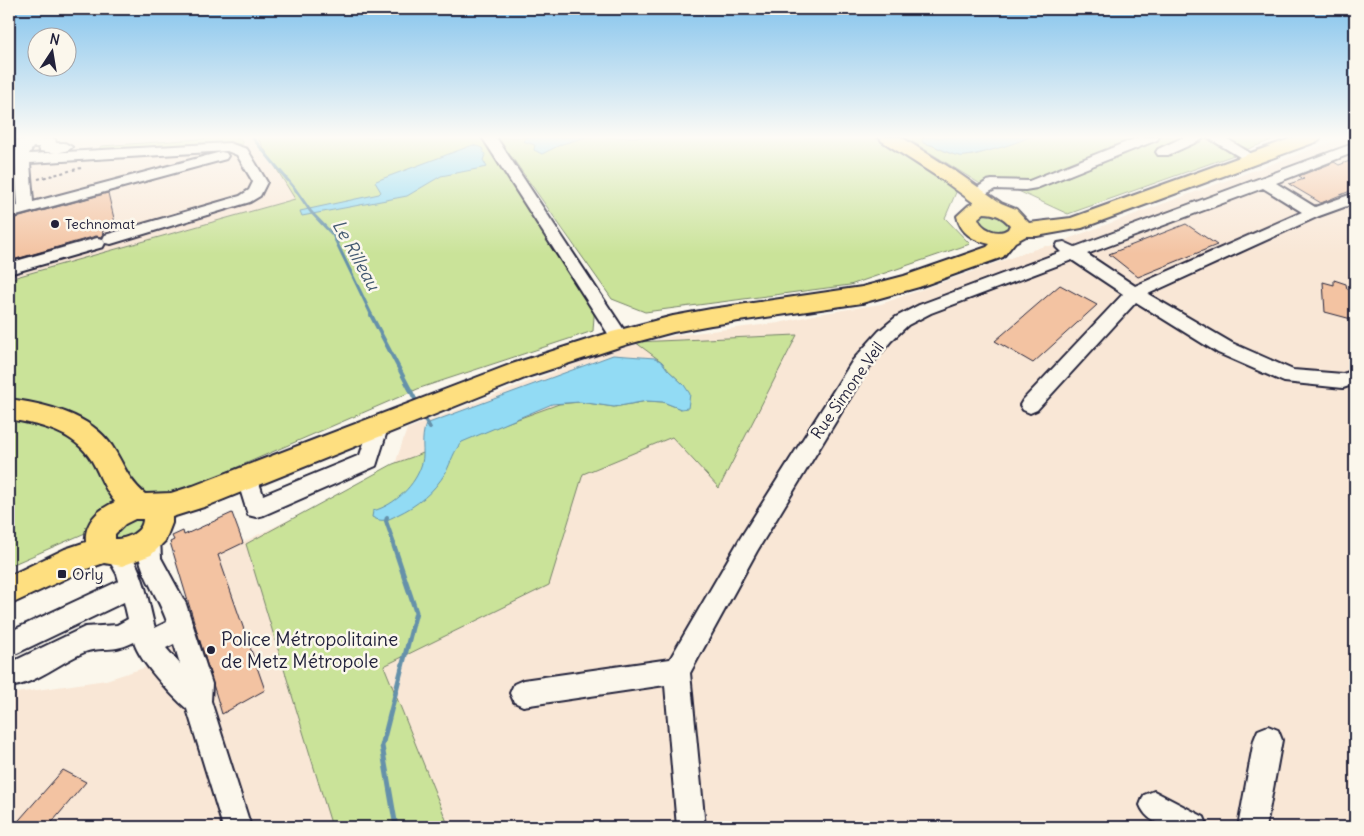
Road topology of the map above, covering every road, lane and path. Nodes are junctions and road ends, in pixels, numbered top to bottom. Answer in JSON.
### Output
{"nodes":[{"id":1,"x":23,"y":176,"type":"edge"},
{"id":2,"x":50,"y":176,"type":"edge"},
{"id":3,"x":116,"y":176,"type":"edge"},
{"id":4,"x":148,"y":176,"type":"edge"},
{"id":5,"x":256,"y":176,"type":"edge"},
{"id":6,"x":514,"y":176,"type":"edge"},
{"id":7,"x":949,"y":176,"type":"edge"},
{"id":8,"x":1054,"y":176,"type":"edge"},
{"id":9,"x":1207,"y":176,"type":"edge"},
{"id":10,"x":1282,"y":176,"type":"edge"},
{"id":11,"x":24,"y":183,"type":"junction"},
{"id":12,"x":1265,"y":183,"type":"junction"},
{"id":13,"x":118,"y":184,"type":"junction"},
{"id":14,"x":1355,"y":198,"type":"edge"},
{"id":15,"x":978,"y":200,"type":"junction"},
{"id":16,"x":26,"y":209,"type":"junction"},
{"id":17,"x":9,"y":213,"type":"edge"},
{"id":18,"x":1314,"y":213,"type":"junction"},
{"id":19,"x":1014,"y":228,"type":"junction"},
{"id":20,"x":980,"y":233,"type":"junction"},
{"id":21,"x":1063,"y":241,"type":"junction"},
{"id":22,"x":972,"y":260,"type":"junction"},
{"id":23,"x":9,"y":269,"type":"edge"},
{"id":24,"x":1134,"y":293,"type":"junction"},
{"id":25,"x":620,"y":338,"type":"junction"},
{"id":26,"x":1355,"y":377,"type":"edge"},
{"id":27,"x":1030,"y":405,"type":"dead end"},
{"id":28,"x":9,"y":409,"type":"edge"},
{"id":29,"x":118,"y":485,"type":"junction"},
{"id":30,"x":149,"y":519,"type":"junction"},
{"id":31,"x":107,"y":538,"type":"junction"},
{"id":32,"x":9,"y":576,"type":"edge"},
{"id":33,"x":132,"y":586,"type":"junction"},
{"id":34,"x":9,"y":591,"type":"edge"},
{"id":35,"x":181,"y":628,"type":"junction"},
{"id":36,"x":145,"y":635,"type":"junction"},
{"id":37,"x":9,"y":645,"type":"edge"},
{"id":38,"x":677,"y":671,"type":"junction"},
{"id":39,"x":9,"y":674,"type":"edge"},
{"id":40,"x":523,"y":693,"type":"dead end"},
{"id":41,"x":198,"y":701,"type":"junction"},
{"id":42,"x":1268,"y":740,"type":"dead end"},
{"id":43,"x":1154,"y":805,"type":"dead end"},
{"id":44,"x":237,"y":827,"type":"edge"},
{"id":45,"x":691,"y":827,"type":"edge"},
{"id":46,"x":1194,"y":827,"type":"edge"},
{"id":47,"x":1252,"y":827,"type":"edge"}],
"edges":[{"from":1,"to":11,"type":"street"},
{"from":2,"to":11,"type":"path"},
{"from":3,"to":13,"type":"street"},
{"from":4,"to":13,"type":"street"},
{"from":5,"to":23,"type":"street"},
{"from":6,"to":25,"type":"street"},
{"from":7,"to":15,"type":"main road"},
{"from":8,"to":15,"type":"street"},
{"from":9,"to":21,"type":"main road"},
{"from":10,"to":12,"type":"street","name":"Rue Simone Veil"},
{"from":11,"to":16,"type":"street"},
{"from":12,"to":18,"type":"street"},
{"from":12,"to":21,"type":"street","name":"Rue Simone Veil"},
{"from":13,"to":16,"type":"street"},
{"from":14,"to":18,"type":"street"},
{"from":15,"to":19,"type":"main road"},
{"from":15,"to":20,"type":"main road"},
{"from":16,"to":17,"type":"street"},
{"from":18,"to":24,"type":"street"},
{"from":19,"to":20,"type":"main road"},
{"from":19,"to":21,"type":"main road"},
{"from":19,"to":22,"type":"main road"},
{"from":20,"to":22,"type":"main road"},
{"from":21,"to":24,"type":"street"},
{"from":21,"to":38,"type":"street","name":"Rue Simone Veil"},
{"from":22,"to":25,"type":"main road"},
{"from":24,"to":26,"type":"street"},
{"from":24,"to":27,"type":"street"},
{"from":25,"to":30,"type":"main road"},
{"from":28,"to":29,"type":"main road"},
{"from":29,"to":30,"type":"main road"},
{"from":29,"to":31,"type":"main road"},
{"from":30,"to":31,"type":"main road"},
{"from":30,"to":35,"type":"street"},
{"from":31,"to":32,"type":"main road"},
{"from":31,"to":33,"type":"street"},
{"from":31,"to":34,"type":"main road"},
{"from":33,"to":36,"type":"street"},
{"from":33,"to":37,"type":"street"},
{"from":35,"to":36,"type":"street"},
{"from":35,"to":41,"type":"street"},
{"from":36,"to":39,"type":"street"},
{"from":36,"to":41,"type":"street"},
{"from":38,"to":40,"type":"street"},
{"from":38,"to":45,"type":"street"},
{"from":41,"to":44,"type":"street"},
{"from":42,"to":47,"type":"street"},
{"from":43,"to":46,"type":"street"}]}
